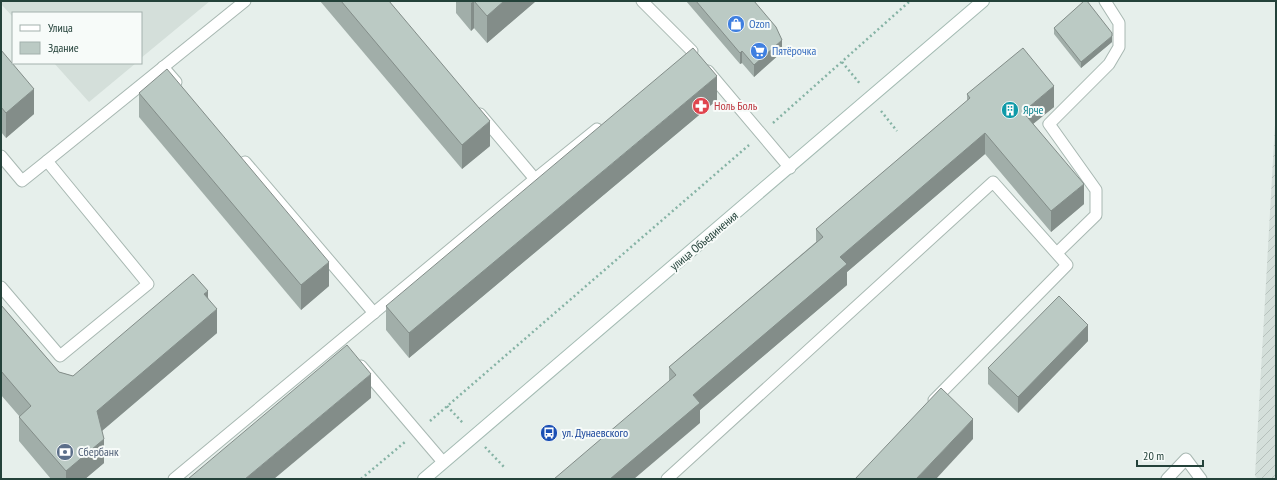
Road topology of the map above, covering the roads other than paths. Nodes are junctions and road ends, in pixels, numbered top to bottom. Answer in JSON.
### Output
{"nodes":[{"id":1,"x":245,"y":1,"type":"edge"},
{"id":2,"x":642,"y":1,"type":"edge"},
{"id":3,"x":983,"y":1,"type":"edge"},
{"id":4,"x":1105,"y":1,"type":"edge"},
{"id":5,"x":163,"y":66,"type":"junction"},
{"id":6,"x":184,"y":91,"type":"edge"},
{"id":7,"x":475,"y":108,"type":"edge"},
{"id":8,"x":608,"y":120,"type":"edge"},
{"id":9,"x":235,"y":151,"type":"edge"},
{"id":10,"x":1,"y":156,"type":"edge"},
{"id":11,"x":47,"y":162,"type":"junction"},
{"id":12,"x":790,"y":168,"type":"junction"},
{"id":13,"x":535,"y":179,"type":"junction"},
{"id":14,"x":1057,"y":253,"type":"junction"},
{"id":15,"x":1,"y":287,"type":"edge"},
{"id":16,"x":374,"y":313,"type":"junction"},
{"id":17,"x":355,"y":360,"type":"edge"},
{"id":18,"x":928,"y":406,"type":"edge"},
{"id":19,"x":443,"y":462,"type":"junction"},
{"id":20,"x":174,"y":479,"type":"edge"},
{"id":21,"x":424,"y":479,"type":"edge"},
{"id":22,"x":667,"y":479,"type":"edge"},
{"id":23,"x":1167,"y":479,"type":"edge"},
{"id":24,"x":1201,"y":479,"type":"edge"}],
"edges":[{"from":1,"to":5,"type":"lane"},
{"from":2,"to":12,"type":"lane"},
{"from":3,"to":12,"type":"street","name":"улица Объединения"},
{"from":4,"to":14,"type":"lane"},
{"from":5,"to":6,"type":"lane"},
{"from":5,"to":11,"type":"lane"},
{"from":7,"to":13,"type":"lane"},
{"from":8,"to":13,"type":"lane"},
{"from":9,"to":16,"type":"lane"},
{"from":10,"to":11,"type":"lane"},
{"from":11,"to":15,"type":"lane"},
{"from":12,"to":19,"type":"street","name":"улица Объединения"},
{"from":13,"to":16,"type":"lane"},
{"from":14,"to":18,"type":"lane"},
{"from":14,"to":22,"type":"lane"},
{"from":16,"to":20,"type":"lane"},
{"from":17,"to":19,"type":"lane"},
{"from":19,"to":21,"type":"street","name":"улица Объединения"},
{"from":23,"to":24,"type":"lane"}]}
